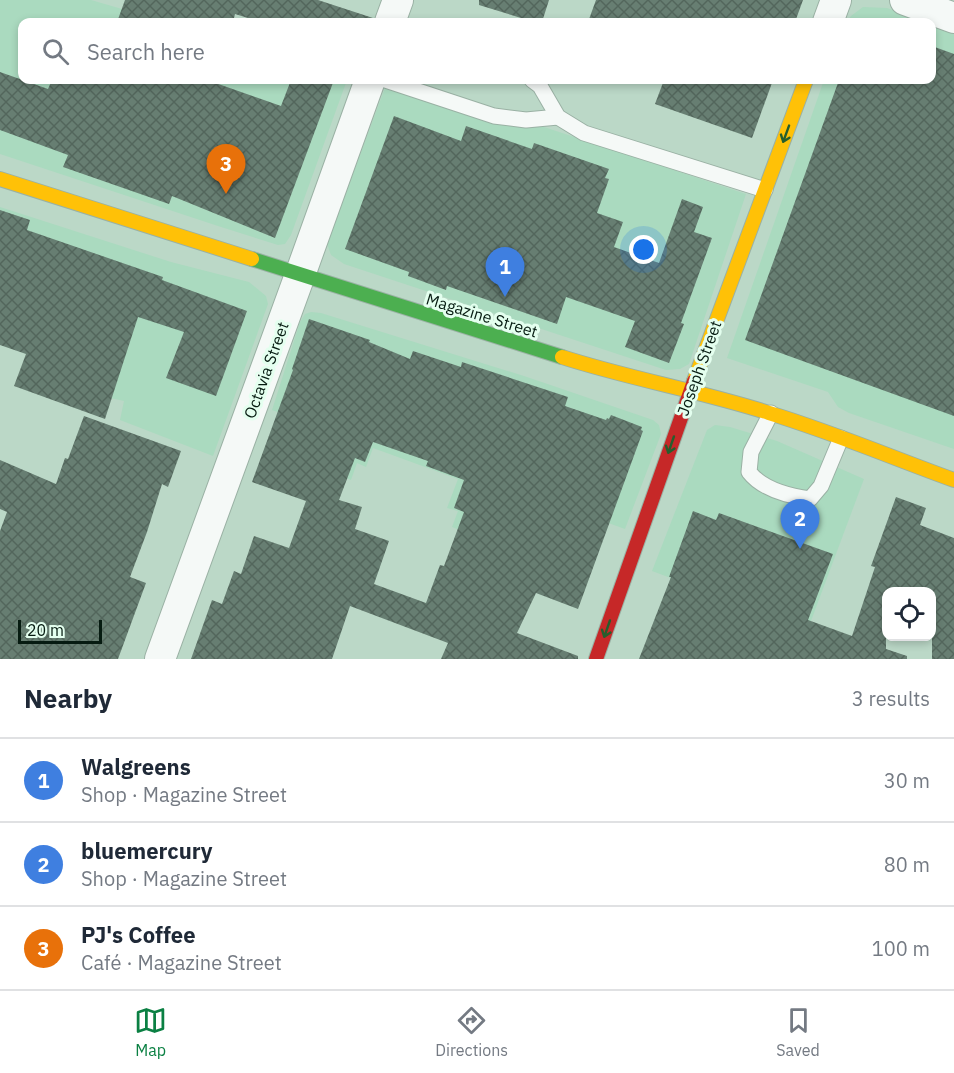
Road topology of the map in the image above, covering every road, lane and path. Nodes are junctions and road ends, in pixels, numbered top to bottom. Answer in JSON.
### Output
{"nodes":[{"id":1,"x":398,"y":0,"type":"edge"},
{"id":2,"x":836,"y":0,"type":"edge"},
{"id":3,"x":905,"y":0,"type":"edge"},
{"id":4,"x":391,"y":18,"type":"edge"},
{"id":5,"x":829,"y":18,"type":"edge"},
{"id":6,"x":954,"y":18,"type":"edge"},
{"id":7,"x":369,"y":84,"type":"edge"},
{"id":8,"x":397,"y":84,"type":"edge"},
{"id":9,"x":537,"y":84,"type":"edge"},
{"id":10,"x":805,"y":84,"type":"edge"},
{"id":11,"x":558,"y":117,"type":"junction"},
{"id":12,"x":0,"y":179,"type":"edge"},
{"id":13,"x":765,"y":190,"type":"junction"},
{"id":14,"x":300,"y":275,"type":"junction"},
{"id":15,"x":691,"y":390,"type":"junction"},
{"id":16,"x":771,"y":413,"type":"junction"},
{"id":17,"x":841,"y":438,"type":"junction"},
{"id":18,"x":954,"y":480,"type":"edge"},
{"id":19,"x":160,"y":659,"type":"edge"},
{"id":20,"x":596,"y":659,"type":"edge"}],
"edges":[{"from":1,"to":4,"type":"street"},
{"from":2,"to":5,"type":"street"},
{"from":3,"to":6,"type":"street"},
{"from":7,"to":14,"type":"street","name":"Octavia Street"},
{"from":8,"to":11,"type":"lane"},
{"from":9,"to":11,"type":"lane"},
{"from":10,"to":13,"type":"street","name":"Joseph Street","one_way":true},
{"from":11,"to":13,"type":"lane"},
{"from":12,"to":14,"type":"street","name":"Magazine Street"},
{"from":13,"to":15,"type":"street","name":"Joseph Street"},
{"from":14,"to":15,"type":"street","name":"Magazine Street"},
{"from":14,"to":19,"type":"street","name":"Octavia Street"},
{"from":15,"to":16,"type":"street","name":"Magazine Street"},
{"from":15,"to":20,"type":"street","name":"Joseph Street","one_way":true},
{"from":16,"to":17,"type":"street","name":"Magazine Street"},
{"from":16,"to":17,"type":"lane"},
{"from":17,"to":18,"type":"street","name":"Magazine Street"}]}
